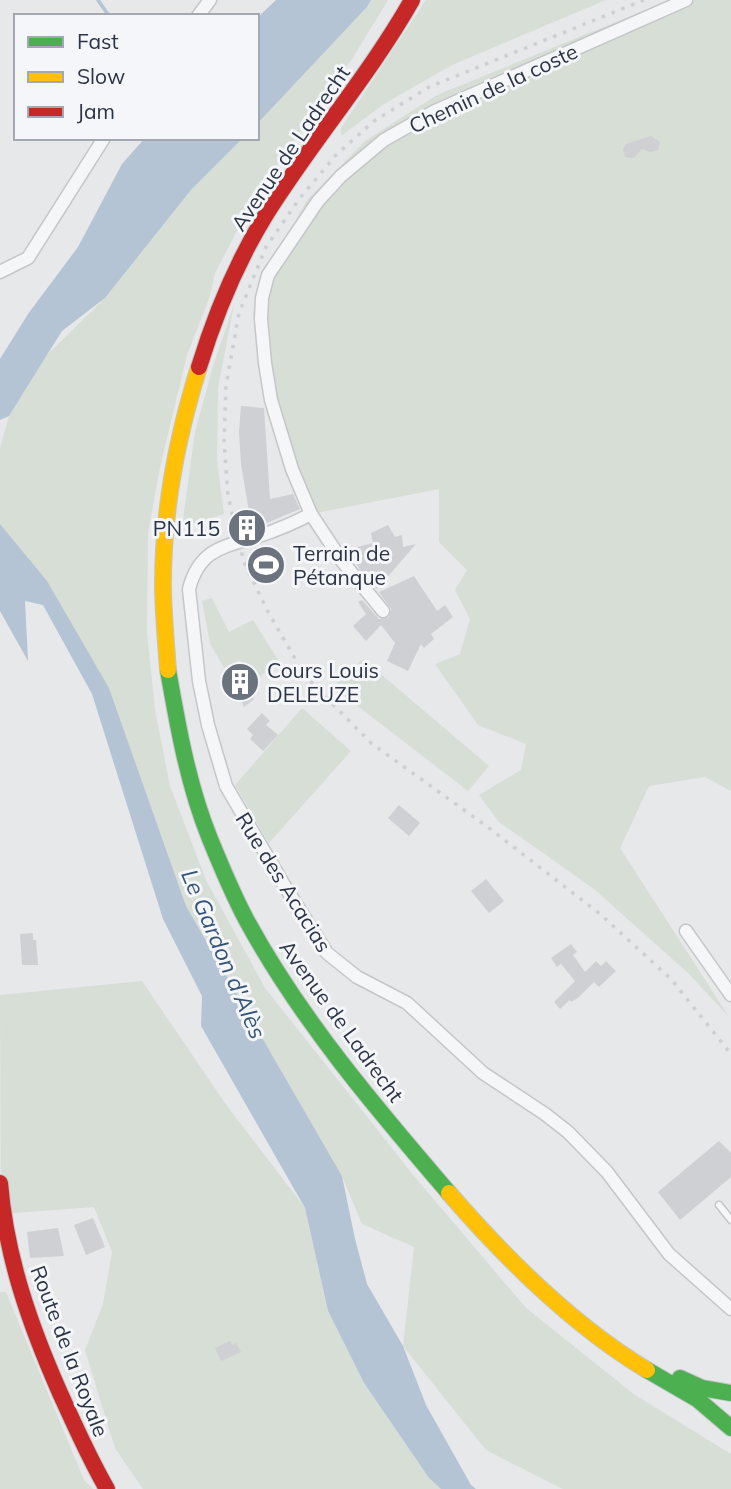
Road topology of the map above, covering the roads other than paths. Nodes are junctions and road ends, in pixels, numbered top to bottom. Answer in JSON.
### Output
{"nodes":[{"id":1,"x":412,"y":0,"type":"edge"},
{"id":2,"x":685,"y":0,"type":"edge"},
{"id":3,"x":103,"y":140,"type":"edge"},
{"id":4,"x":0,"y":272,"type":"edge"},
{"id":5,"x":311,"y":514,"type":"junction"},
{"id":6,"x":383,"y":611,"type":"dead end"},
{"id":7,"x":686,"y":931,"type":"dead end"},
{"id":8,"x":731,"y":995,"type":"edge"},
{"id":9,"x":0,"y":1183,"type":"edge"},
{"id":10,"x":719,"y":1205,"type":"dead end"},
{"id":11,"x":731,"y":1220,"type":"edge"},
{"id":12,"x":544,"y":1290,"type":"junction"},
{"id":13,"x":731,"y":1309,"type":"edge"},
{"id":14,"x":731,"y":1393,"type":"edge"},
{"id":15,"x":731,"y":1413,"type":"edge"},
{"id":16,"x":731,"y":1418,"type":"edge"},
{"id":17,"x":731,"y":1428,"type":"edge"},
{"id":18,"x":107,"y":1489,"type":"edge"}],
"edges":[{"from":1,"to":12,"type":"main road","name":"Avenue de Ladrecht"},
{"from":2,"to":5,"type":"street","name":"Chemin de la coste"},
{"from":3,"to":4,"type":"street"},
{"from":5,"to":6,"type":"street","name":"Chemin de la coste"},
{"from":5,"to":13,"type":"street","name":"Rue des Acacias"},
{"from":7,"to":8,"type":"street"},
{"from":9,"to":18,"type":"main road","name":"Route de la Royale"},
{"from":10,"to":11,"type":"lane"},
{"from":12,"to":14,"type":"main road","name":"Avenue de Ladrecht"},
{"from":12,"to":17,"type":"main road","name":"Avenue de Ladrecht"},
{"from":15,"to":16,"type":"main road"}]}
